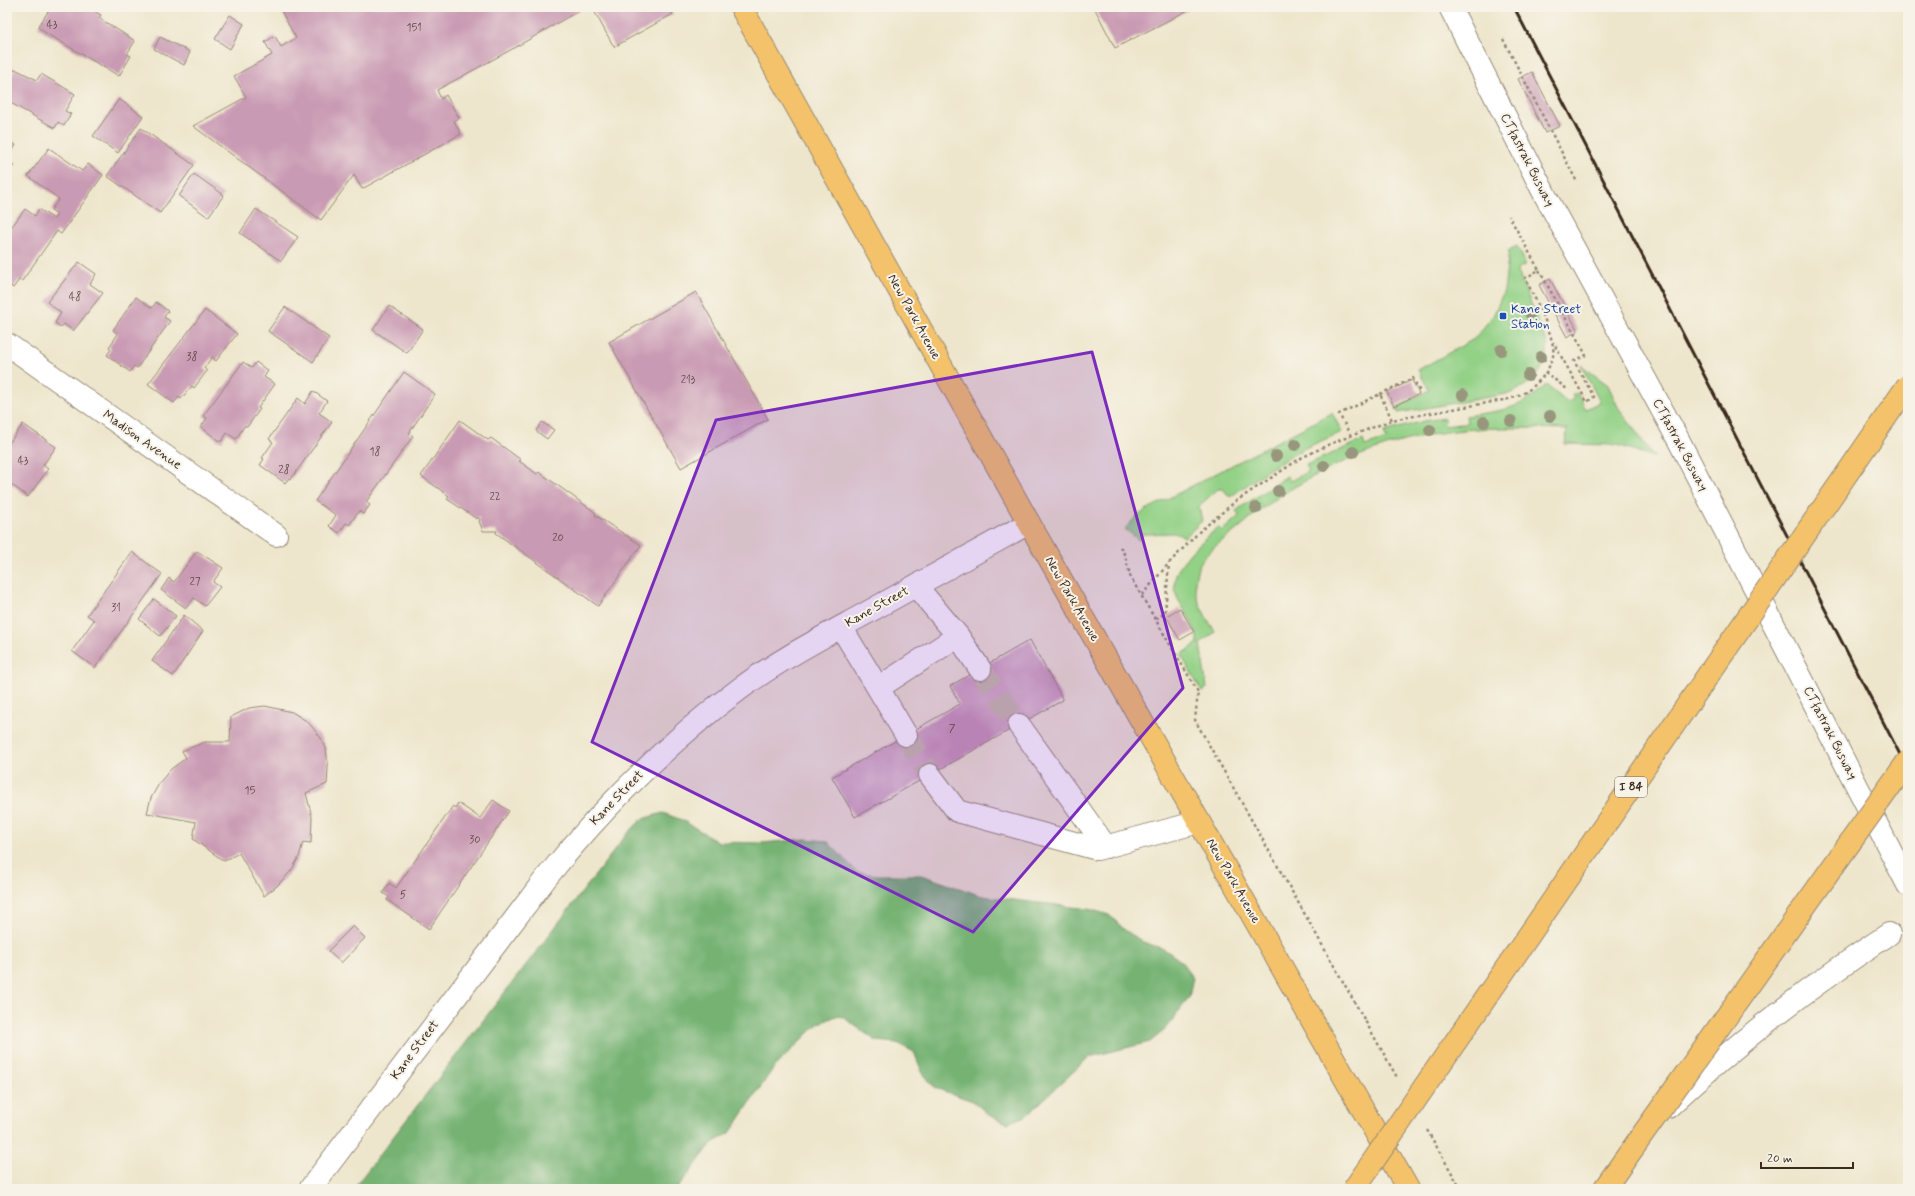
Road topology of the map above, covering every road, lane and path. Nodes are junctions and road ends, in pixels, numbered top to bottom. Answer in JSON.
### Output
{"nodes":[{"id":1,"x":741,"y":7,"type":"edge"},
{"id":2,"x":1450,"y":7,"type":"edge"},
{"id":3,"x":1503,"y":39,"type":"dead end"},
{"id":4,"x":1577,"y":182,"type":"dead end"},
{"id":5,"x":1509,"y":216,"type":"dead end"},
{"id":6,"x":1539,"y":270,"type":"junction"},
{"id":7,"x":1553,"y":342,"type":"junction"},
{"id":8,"x":7,"y":344,"type":"edge"},
{"id":9,"x":1545,"y":372,"type":"junction"},
{"id":10,"x":1908,"y":385,"type":"edge"},
{"id":11,"x":1567,"y":389,"type":"dead end"},
{"id":12,"x":1420,"y":392,"type":"dead end"},
{"id":13,"x":1380,"y":394,"type":"junction"},
{"id":14,"x":1392,"y":420,"type":"junction"},
{"id":15,"x":1352,"y":436,"type":"junction"},
{"id":16,"x":1029,"y":523,"type":"junction"},
{"id":17,"x":276,"y":535,"type":"dead end"},
{"id":18,"x":1120,"y":548,"type":"dead end"},
{"id":19,"x":1169,"y":563,"type":"junction"},
{"id":20,"x":916,"y":586,"type":"junction"},
{"id":21,"x":1142,"y":595,"type":"junction"},
{"id":22,"x":1156,"y":619,"type":"junction"},
{"id":23,"x":841,"y":627,"type":"junction"},
{"id":24,"x":958,"y":636,"type":"junction"},
{"id":25,"x":980,"y":669,"type":"tunnel mouth"},
{"id":26,"x":878,"y":688,"type":"junction"},
{"id":27,"x":1019,"y":725,"type":"tunnel mouth"},
{"id":28,"x":906,"y":734,"type":"tunnel mouth"},
{"id":29,"x":1908,"y":761,"type":"edge"},
{"id":30,"x":930,"y":775,"type":"tunnel mouth"},
{"id":31,"x":1199,"y":822,"type":"junction"},
{"id":32,"x":1106,"y":847,"type":"junction"},
{"id":33,"x":1908,"y":885,"type":"edge"},
{"id":34,"x":1889,"y":934,"type":"dead end"},
{"id":35,"x":1398,"y":1081,"type":"dead end"},
{"id":36,"x":1649,"y":1126,"type":"junction"},
{"id":37,"x":1426,"y":1128,"type":"dead end"},
{"id":38,"x":310,"y":1189,"type":"edge"},
{"id":39,"x":1354,"y":1189,"type":"edge"},
{"id":40,"x":1408,"y":1189,"type":"edge"},
{"id":41,"x":1461,"y":1189,"type":"edge"},
{"id":42,"x":1604,"y":1189,"type":"edge"}],
"edges":[{"from":1,"to":16,"type":"main road","name":"New Park Avenue"},
{"from":2,"to":33,"type":"street","name":"CTfastrak Busway"},
{"from":3,"to":4,"type":"path"},
{"from":5,"to":6,"type":"path"},
{"from":6,"to":7,"type":"path"},
{"from":6,"to":7,"type":"path"},
{"from":7,"to":9,"type":"path"},
{"from":8,"to":17,"type":"street","name":"Madison Avenue"},
{"from":9,"to":11,"type":"path"},
{"from":9,"to":14,"type":"path"},
{"from":10,"to":39,"type":"main road","number":"I 84","bridge":true},
{"from":12,"to":13,"type":"path"},
{"from":13,"to":14,"type":"path"},
{"from":13,"to":15,"type":"path"},
{"from":14,"to":15,"type":"path"},
{"from":15,"to":19,"type":"path"},
{"from":16,"to":20,"type":"street","name":"Kane Street"},
{"from":16,"to":31,"type":"main road","name":"New Park Avenue"},
{"from":18,"to":21,"type":"path"},
{"from":19,"to":21,"type":"path"},
{"from":19,"to":22,"type":"path"},
{"from":20,"to":23,"type":"street","name":"Kane Street"},
{"from":20,"to":24,"type":"street"},
{"from":21,"to":22,"type":"path"},
{"from":22,"to":35,"type":"path"},
{"from":23,"to":26,"type":"street"},
{"from":23,"to":38,"type":"street","name":"Kane Street"},
{"from":24,"to":25,"type":"street"},
{"from":24,"to":26,"type":"street"},
{"from":26,"to":28,"type":"street"},
{"from":27,"to":32,"type":"street"},
{"from":29,"to":36,"type":"main road","bridge":true},
{"from":30,"to":32,"type":"street"},
{"from":31,"to":32,"type":"street"},
{"from":31,"to":40,"type":"main road","name":"New Park Avenue"},
{"from":34,"to":36,"type":"street","bridge":true},
{"from":36,"to":42,"type":"main road","bridge":true},
{"from":37,"to":41,"type":"path"}]}
